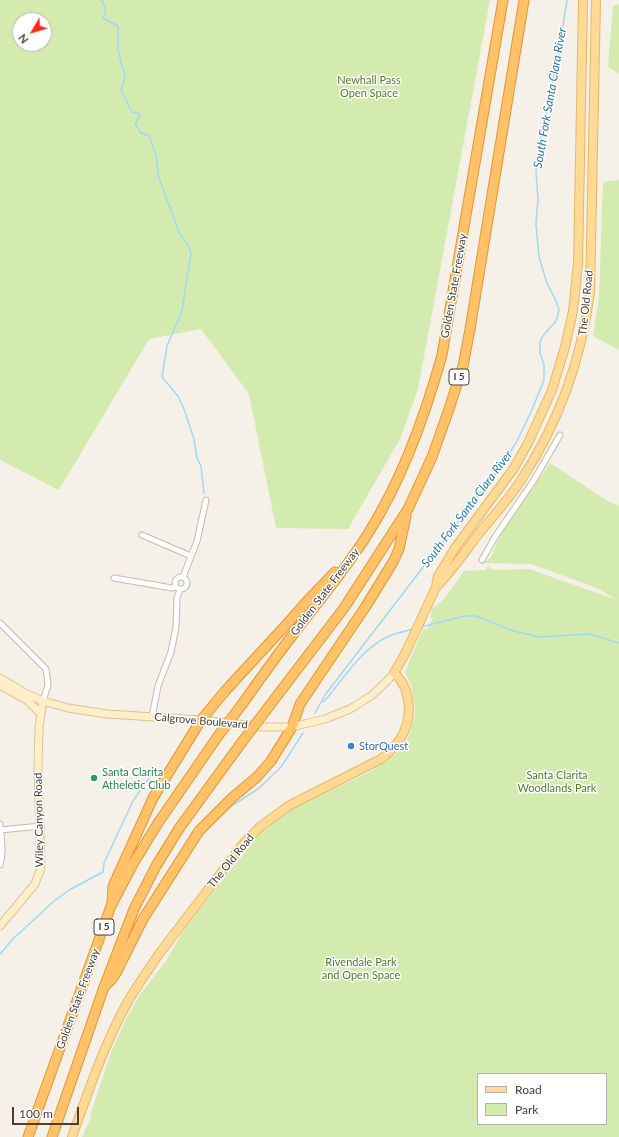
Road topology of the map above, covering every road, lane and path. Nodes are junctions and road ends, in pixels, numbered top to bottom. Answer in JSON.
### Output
{"nodes":[{"id":1,"x":503,"y":0,"type":"edge"},
{"id":2,"x":524,"y":0,"type":"edge"},
{"id":3,"x":583,"y":0,"type":"edge"},
{"id":4,"x":596,"y":0,"type":"edge"},
{"id":5,"x":560,"y":434,"type":"dead end"},
{"id":6,"x":206,"y":500,"type":"dead end"},
{"id":7,"x":408,"y":509,"type":"junction"},
{"id":8,"x":142,"y":535,"type":"dead end"},
{"id":9,"x":359,"y":548,"type":"junction"},
{"id":10,"x":191,"y":556,"type":"junction"},
{"id":11,"x":482,"y":560,"type":"dead end"},
{"id":12,"x":183,"y":577,"type":"junction"},
{"id":13,"x":114,"y":578,"type":"dead end"},
{"id":14,"x":436,"y":587,"type":"junction"},
{"id":15,"x":178,"y":588,"type":"junction"},
{"id":16,"x":0,"y":623,"type":"edge"},
{"id":17,"x":394,"y":673,"type":"junction"},
{"id":18,"x":0,"y":678,"type":"edge"},
{"id":19,"x":0,"y":685,"type":"edge"},
{"id":20,"x":43,"y":701,"type":"junction"},
{"id":21,"x":40,"y":713,"type":"junction"},
{"id":22,"x":152,"y":717,"type":"junction"},
{"id":23,"x":201,"y":720,"type":"junction"},
{"id":24,"x":292,"y":727,"type":"junction"},
{"id":25,"x":41,"y":826,"type":"junction"},
{"id":26,"x":0,"y":828,"type":"edge"},
{"id":27,"x":0,"y":865,"type":"edge"},
{"id":28,"x":111,"y":906,"type":"junction"},
{"id":29,"x":0,"y":926,"type":"edge"},
{"id":30,"x":104,"y":987,"type":"junction"},
{"id":31,"x":28,"y":1137,"type":"edge"},
{"id":32,"x":52,"y":1137,"type":"edge"},
{"id":33,"x":72,"y":1137,"type":"edge"}],
"edges":[{"from":1,"to":9,"type":"highway","name":"Golden State Freeway","number":"I 5"},
{"from":2,"to":7,"type":"highway","name":"Golden State Freeway","number":"I 5"},
{"from":3,"to":14,"type":"main road","name":"The Old Road"},
{"from":4,"to":14,"type":"main road","name":"The Old Road"},
{"from":5,"to":11,"type":"street"},
{"from":6,"to":10,"type":"street"},
{"from":7,"to":24,"type":"highway"},
{"from":7,"to":30,"type":"highway","name":"Golden State Freeway","number":"I 5","bridge":true},
{"from":8,"to":10,"type":"street"},
{"from":9,"to":23,"type":"highway"},
{"from":9,"to":28,"type":"highway","name":"Golden State Freeway","number":"I 5","bridge":true},
{"from":10,"to":12,"type":"street"},
{"from":12,"to":15,"type":"street"},
{"from":12,"to":15,"type":"street"},
{"from":13,"to":15,"type":"street"},
{"from":14,"to":17,"type":"main road"},
{"from":15,"to":22,"type":"street"},
{"from":16,"to":20,"type":"street"},
{"from":17,"to":24,"type":"street","name":"Calgrove Boulevard"},
{"from":17,"to":33,"type":"main road","name":"The Old Road"},
{"from":18,"to":20,"type":"street","name":"Calgrove Boulevard"},
{"from":19,"to":21,"type":"street"},
{"from":20,"to":21,"type":"street","name":"Wiley Canyon Road"},
{"from":20,"to":22,"type":"street","name":"Calgrove Boulevard"},
{"from":21,"to":25,"type":"street","name":"Wiley Canyon Road"},
{"from":22,"to":23,"type":"street","name":"Calgrove Boulevard"},
{"from":23,"to":24,"type":"street","name":"Calgrove Boulevard"},
{"from":23,"to":28,"type":"highway"},
{"from":24,"to":30,"type":"highway"},
{"from":25,"to":26,"type":"street"},
{"from":25,"to":29,"type":"street","name":"Wiley Canyon Road"},
{"from":26,"to":27,"type":"street"},
{"from":28,"to":31,"type":"highway","name":"Golden State Freeway","number":"I 5"},
{"from":30,"to":32,"type":"highway","name":"Golden State Freeway","number":"I 5"}]}
